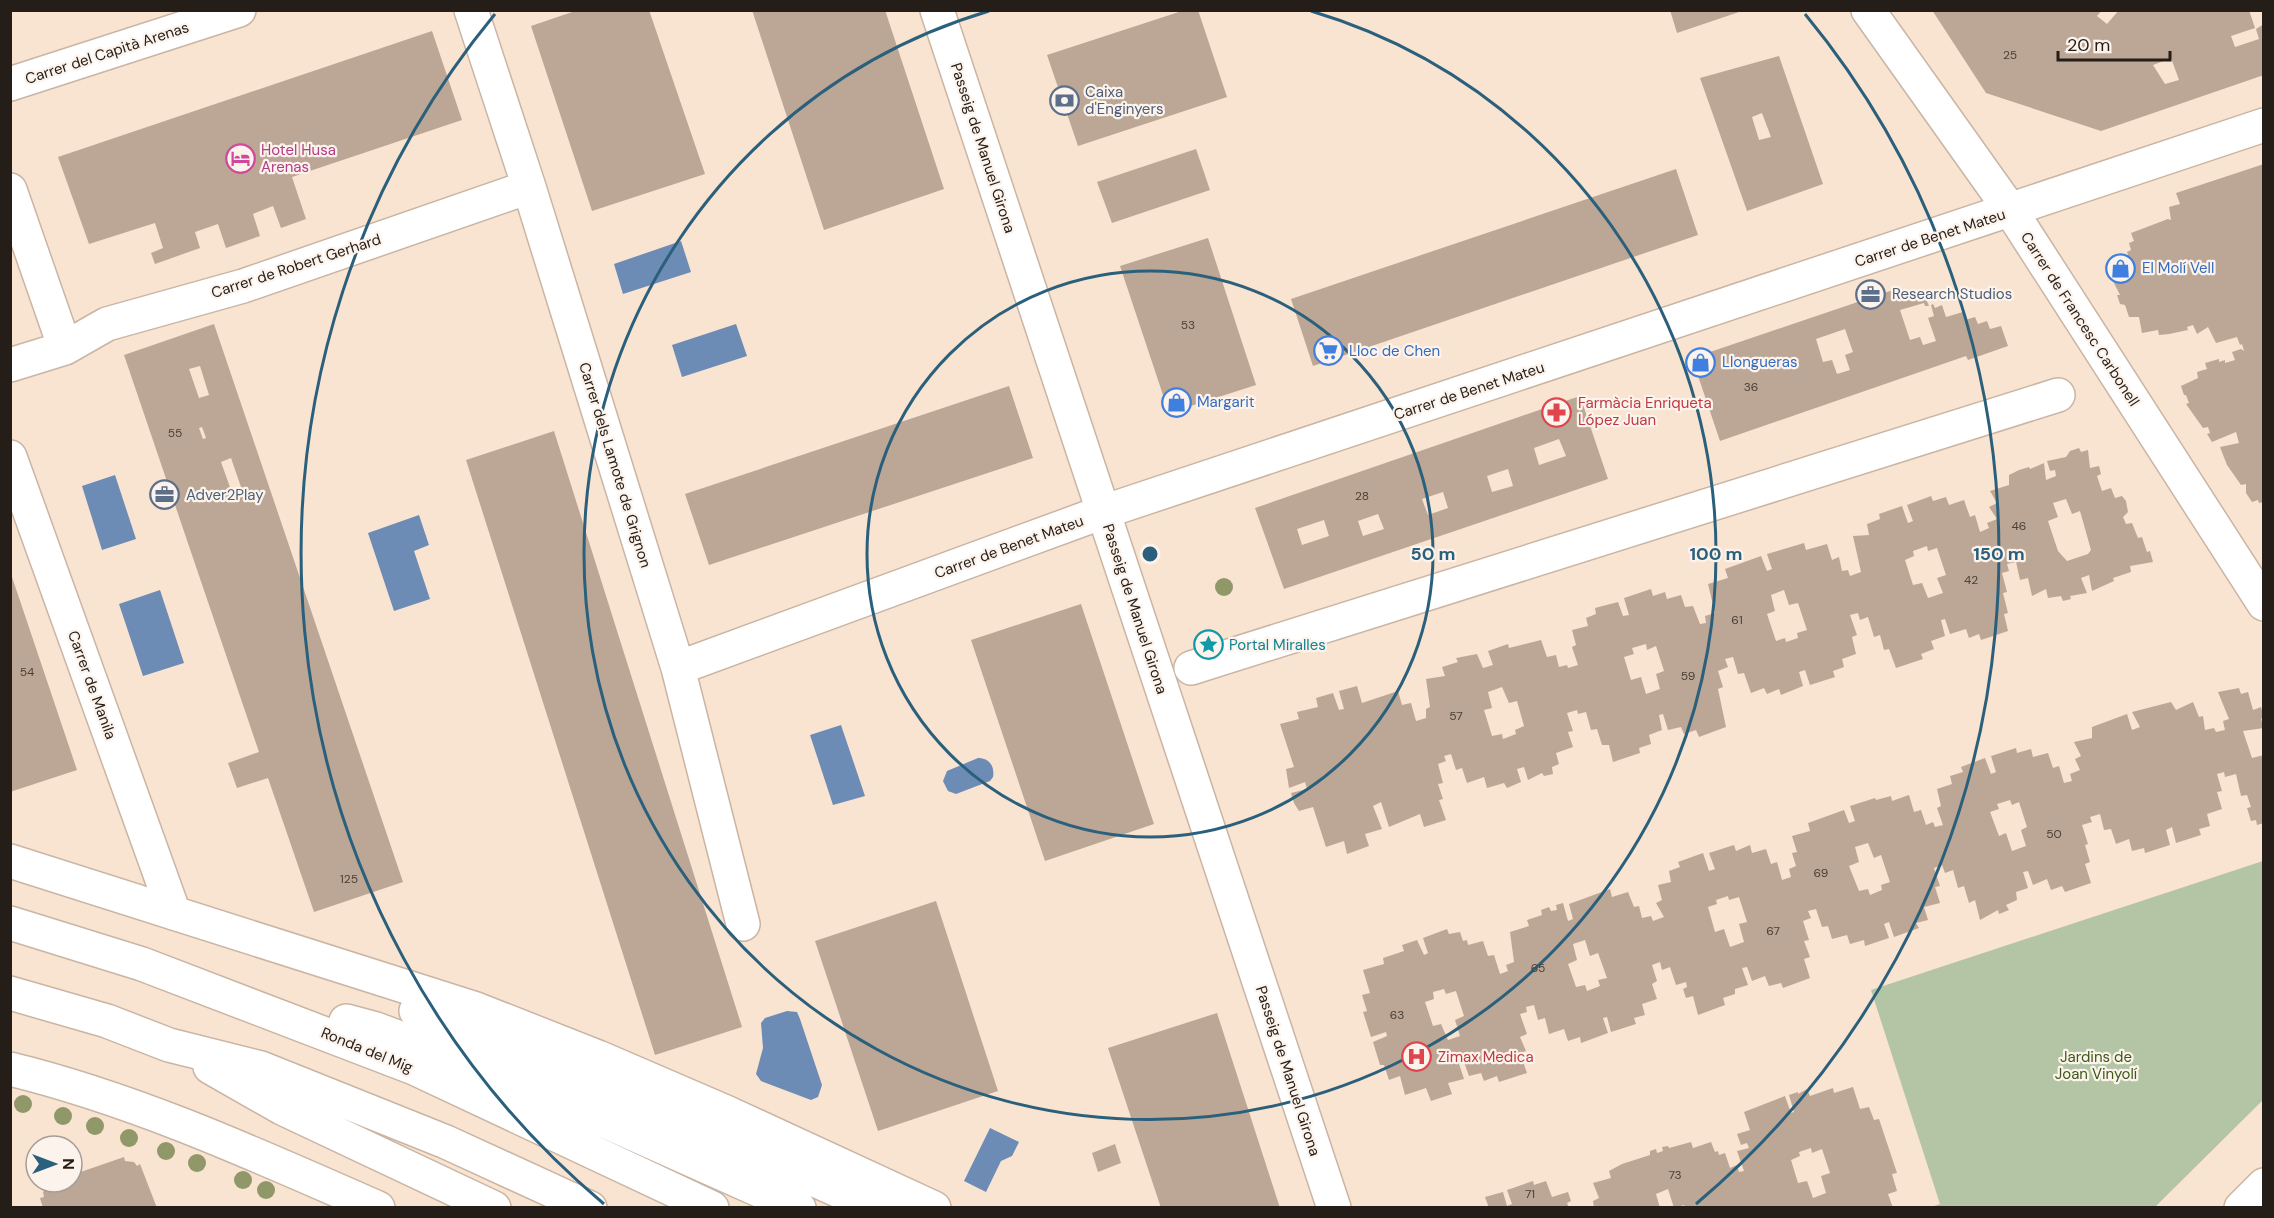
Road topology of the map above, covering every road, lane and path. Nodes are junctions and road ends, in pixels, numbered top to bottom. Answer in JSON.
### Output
{"nodes":[{"id":1,"x":238,"y":10,"type":"edge"},
{"id":2,"x":471,"y":10,"type":"edge"},
{"id":3,"x":937,"y":10,"type":"edge"},
{"id":4,"x":1868,"y":10,"type":"edge"},
{"id":5,"x":10,"y":84,"type":"edge"},
{"id":6,"x":2264,"y":125,"type":"edge"},
{"id":7,"x":529,"y":187,"type":"junction"},
{"id":8,"x":10,"y":190,"type":"edge"},
{"id":9,"x":2011,"y":211,"type":"junction"},
{"id":10,"x":65,"y":348,"type":"junction"},
{"id":11,"x":10,"y":365,"type":"edge"},
{"id":12,"x":2058,"y":394,"type":"dead end"},
{"id":13,"x":10,"y":457,"type":"edge"},
{"id":14,"x":1103,"y":512,"type":"junction"},
{"id":15,"x":2264,"y":604,"type":"edge"},
{"id":16,"x":1191,"y":668,"type":"dead end"},
{"id":17,"x":678,"y":669,"type":"junction"},
{"id":18,"x":10,"y":861,"type":"edge"},
{"id":19,"x":174,"y":913,"type":"junction"},
{"id":20,"x":10,"y":923,"type":"edge"},
{"id":21,"x":743,"y":924,"type":"dead end"},
{"id":22,"x":244,"y":935,"type":"junction"},
{"id":23,"x":10,"y":993,"type":"edge"},
{"id":24,"x":256,"y":1005,"type":"junction"},
{"id":25,"x":169,"y":1045,"type":"junction"},
{"id":26,"x":10,"y":1069,"type":"edge"},
{"id":27,"x":2264,"y":1185,"type":"edge"},
{"id":28,"x":378,"y":1208,"type":"edge"},
{"id":29,"x":494,"y":1208,"type":"edge"},
{"id":30,"x":590,"y":1208,"type":"edge"},
{"id":31,"x":712,"y":1208,"type":"edge"},
{"id":32,"x":799,"y":1208,"type":"edge"},
{"id":33,"x":878,"y":1208,"type":"edge"},
{"id":34,"x":934,"y":1208,"type":"edge"},
{"id":35,"x":1334,"y":1208,"type":"edge"},
{"id":36,"x":2241,"y":1208,"type":"edge"}],
"edges":[{"from":1,"to":5,"type":"street","name":"Carrer del Capità Arenas"},
{"from":2,"to":7,"type":"street","name":"Carrer dels Lamote de Grignon"},
{"from":3,"to":14,"type":"street","name":"Passeig de Manuel Girona"},
{"from":4,"to":9,"type":"street","name":"Carrer de Francesc Carbonell"},
{"from":6,"to":9,"type":"street","name":"Carrer de Benet Mateu"},
{"from":7,"to":10,"type":"street","name":"Carrer de Robert Gerhard"},
{"from":7,"to":17,"type":"street","name":"Carrer dels Lamote de Grignon"},
{"from":8,"to":10,"type":"street"},
{"from":9,"to":14,"type":"street","name":"Carrer de Benet Mateu"},
{"from":9,"to":15,"type":"street","name":"Carrer de Francesc Carbonell"},
{"from":10,"to":11,"type":"street","name":"Carrer de Robert Gerhard"},
{"from":12,"to":16,"type":"street"},
{"from":13,"to":19,"type":"street","name":"Carrer de Manila"},
{"from":14,"to":17,"type":"street","name":"Carrer de Benet Mateu"},
{"from":14,"to":35,"type":"street","name":"Passeig de Manuel Girona"},
{"from":17,"to":21,"type":"street","name":"Carrer dels Lamote de Grignon"},
{"from":18,"to":19,"type":"street"},
{"from":19,"to":22,"type":"street"},
{"from":20,"to":24,"type":"street","name":"Ronda del Mig"},
{"from":22,"to":33,"type":"street"},
{"from":22,"to":34,"type":"street"},
{"from":23,"to":25,"type":"street"},
{"from":24,"to":31,"type":"street","name":"Ronda del Mig"},
{"from":24,"to":32,"type":"street"},
{"from":25,"to":29,"type":"street"},
{"from":25,"to":30,"type":"street"},
{"from":26,"to":28,"type":"street"},
{"from":27,"to":36,"type":"street"}]}
